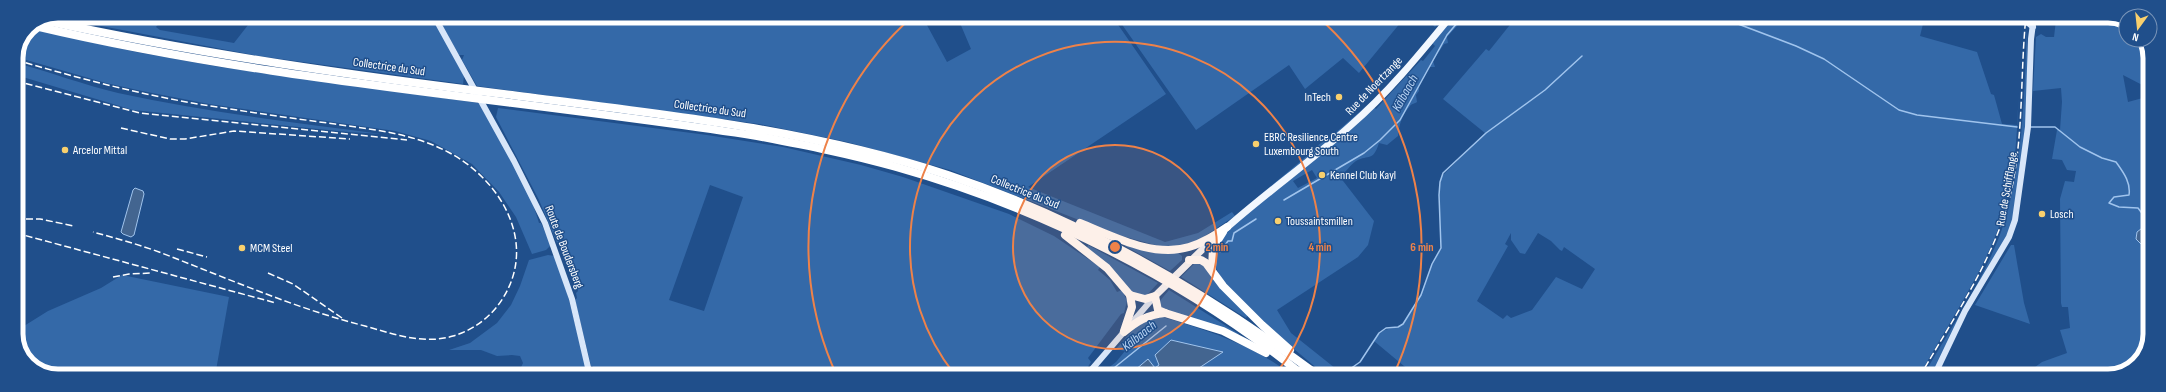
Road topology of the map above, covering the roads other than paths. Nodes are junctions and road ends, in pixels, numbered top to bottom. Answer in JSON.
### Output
{"nodes":[{"id":1,"x":58,"y":23,"type":"edge"},
{"id":2,"x":438,"y":23,"type":"edge"},
{"id":3,"x":1445,"y":23,"type":"edge"},
{"id":4,"x":2028,"y":23,"type":"edge"},
{"id":5,"x":2033,"y":23,"type":"edge"},
{"id":6,"x":41,"y":27,"type":"edge"},
{"id":7,"x":2033,"y":27,"type":"junction"},
{"id":8,"x":1044,"y":212,"type":"junction"},
{"id":9,"x":1037,"y":217,"type":"junction"},
{"id":10,"x":1227,"y":227,"type":"junction"},
{"id":11,"x":1178,"y":250,"type":"junction"},
{"id":12,"x":1186,"y":263,"type":"junction"},
{"id":13,"x":1212,"y":268,"type":"junction"},
{"id":14,"x":1156,"y":294,"type":"junction"},
{"id":15,"x":1130,"y":295,"type":"junction"},
{"id":16,"x":1165,"y":313,"type":"junction"},
{"id":17,"x":1124,"y":332,"type":"junction"},
{"id":18,"x":588,"y":369,"type":"edge"},
{"id":19,"x":1092,"y":369,"type":"edge"},
{"id":20,"x":1291,"y":369,"type":"edge"},
{"id":21,"x":1294,"y":369,"type":"edge"},
{"id":22,"x":1309,"y":369,"type":"edge"},
{"id":23,"x":1311,"y":369,"type":"edge"},
{"id":24,"x":1937,"y":369,"type":"edge"}],
"edges":[{"from":1,"to":8,"type":"highway","name":"Collectrice du Sud"},
{"from":2,"to":18,"type":"main road","name":"Route de Boudersberg"},
{"from":3,"to":10,"type":"main road","name":"Rue de Noertzange"},
{"from":4,"to":7,"type":"main road"},
{"from":5,"to":7,"type":"main road","name":"Rue de Schifflange"},
{"from":6,"to":9,"type":"highway","name":"Collectrice du Sud"},
{"from":7,"to":24,"type":"main road","name":"Rue de Schifflange"},
{"from":8,"to":11,"type":"highway"},
{"from":8,"to":22,"type":"highway","name":"Collectrice du Sud"},
{"from":9,"to":15,"type":"highway"},
{"from":9,"to":21,"type":"highway","name":"Collectrice du Sud"},
{"from":10,"to":11,"type":"highway"},
{"from":10,"to":12,"type":"main road","name":"Rue de Noertzange"},
{"from":10,"to":13,"type":"highway"},
{"from":11,"to":12,"type":"highway"},
{"from":12,"to":13,"type":"highway"},
{"from":12,"to":14,"type":"main road","name":"Rue de Noertzange"},
{"from":13,"to":23,"type":"highway"},
{"from":14,"to":15,"type":"highway"},
{"from":14,"to":16,"type":"highway"},
{"from":14,"to":17,"type":"main road"},
{"from":15,"to":17,"type":"highway"},
{"from":16,"to":17,"type":"highway"},
{"from":16,"to":20,"type":"highway"},
{"from":17,"to":19,"type":"main road"}]}
